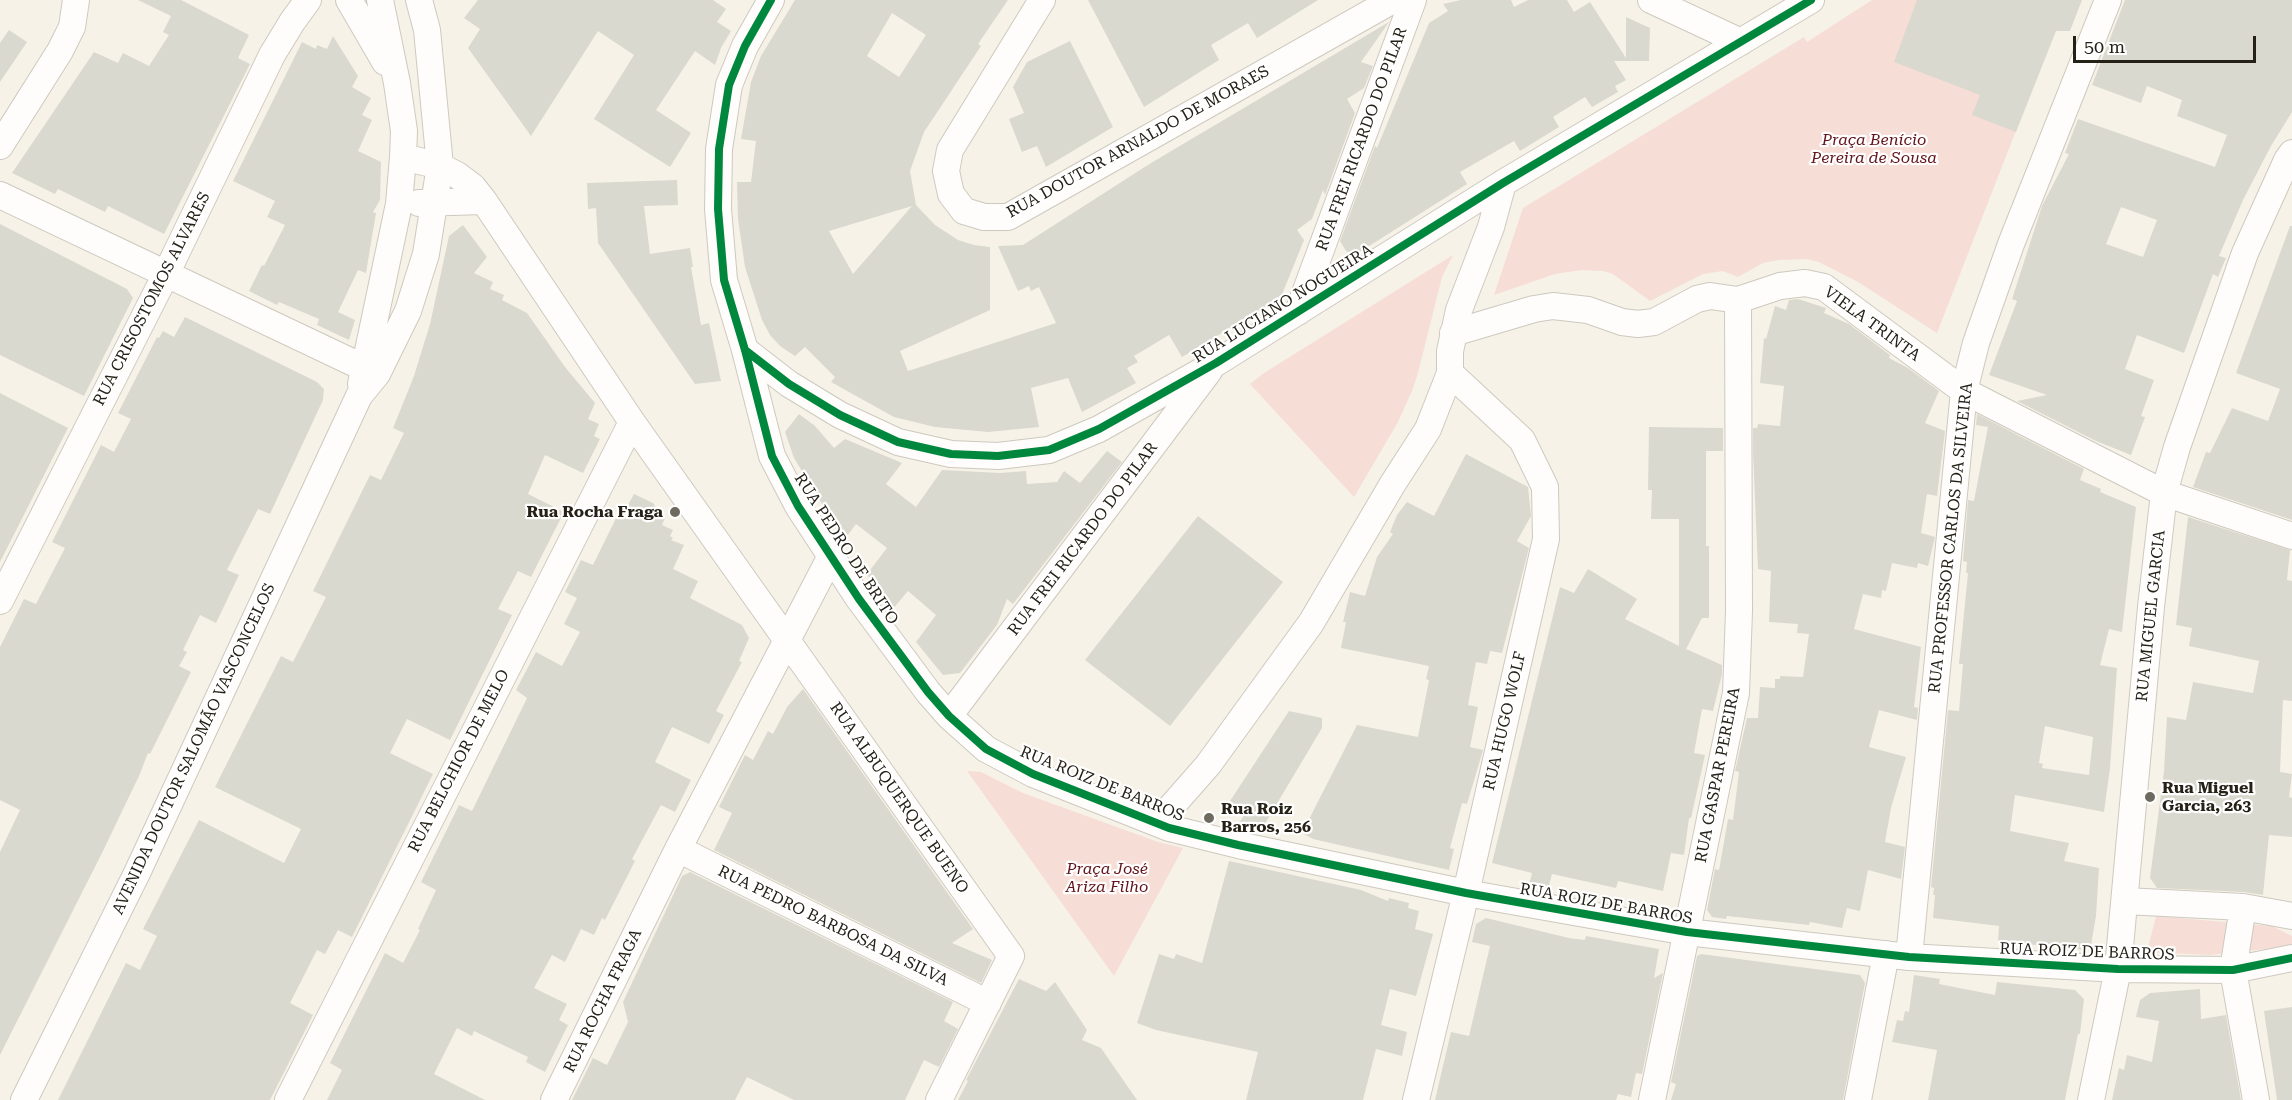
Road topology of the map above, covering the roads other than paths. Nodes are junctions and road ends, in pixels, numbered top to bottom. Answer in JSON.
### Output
{"nodes":[{"id":1,"x":76,"y":0,"type":"edge"},
{"id":2,"x":308,"y":0,"type":"edge"},
{"id":3,"x":771,"y":0,"type":"edge"},
{"id":4,"x":1042,"y":0,"type":"edge"},
{"id":5,"x":1393,"y":0,"type":"edge"},
{"id":6,"x":1413,"y":0,"type":"edge"},
{"id":7,"x":1651,"y":0,"type":"edge"},
{"id":8,"x":1811,"y":0,"type":"edge"},
{"id":9,"x":2108,"y":0,"type":"edge"},
{"id":10,"x":350,"y":2,"type":"edge"},
{"id":11,"x":426,"y":3,"type":"edge"},
{"id":12,"x":381,"y":8,"type":"edge"},
{"id":13,"x":1741,"y":42,"type":"junction"},
{"id":14,"x":397,"y":83,"type":"junction"},
{"id":15,"x":0,"y":146,"type":"edge"},
{"id":16,"x":2292,"y":153,"type":"edge"},
{"id":17,"x":403,"y":157,"type":"junction"},
{"id":18,"x":440,"y":166,"type":"junction"},
{"id":19,"x":1503,"y":183,"type":"junction"},
{"id":20,"x":0,"y":195,"type":"edge"},
{"id":21,"x":484,"y":201,"type":"junction"},
{"id":22,"x":435,"y":203,"type":"junction"},
{"id":23,"x":399,"y":204,"type":"junction"},
{"id":24,"x":166,"y":274,"type":"junction"},
{"id":25,"x":1738,"y":300,"type":"junction"},
{"id":26,"x":1298,"y":312,"type":"junction"},
{"id":27,"x":1453,"y":333,"type":"junction"},
{"id":28,"x":745,"y":350,"type":"junction"},
{"id":29,"x":1216,"y":363,"type":"junction"},
{"id":30,"x":370,"y":371,"type":"junction"},
{"id":31,"x":1450,"y":373,"type":"junction"},
{"id":32,"x":1964,"y":391,"type":"junction"},
{"id":33,"x":632,"y":422,"type":"junction"},
{"id":34,"x":2164,"y":494,"type":"junction"},
{"id":35,"x":2292,"y":536,"type":"edge"},
{"id":36,"x":831,"y":556,"type":"junction"},
{"id":37,"x":0,"y":601,"type":"edge"},
{"id":38,"x":787,"y":640,"type":"junction"},
{"id":39,"x":950,"y":716,"type":"junction"},
{"id":40,"x":1157,"y":823,"type":"junction"},
{"id":41,"x":678,"y":849,"type":"junction"},
{"id":42,"x":1466,"y":893,"type":"junction"},
{"id":43,"x":2125,"y":901,"type":"junction"},
{"id":44,"x":2243,"y":907,"type":"junction"},
{"id":45,"x":2292,"y":916,"type":"edge"},
{"id":46,"x":1687,"y":932,"type":"junction"},
{"id":47,"x":1897,"y":955,"type":"junction"},
{"id":48,"x":2292,"y":958,"type":"edge"},
{"id":49,"x":2118,"y":969,"type":"junction"},
{"id":50,"x":2233,"y":970,"type":"junction"},
{"id":51,"x":988,"y":1003,"type":"junction"},
{"id":52,"x":24,"y":1100,"type":"edge"},
{"id":53,"x":288,"y":1100,"type":"edge"},
{"id":54,"x":554,"y":1100,"type":"edge"},
{"id":55,"x":939,"y":1100,"type":"edge"},
{"id":56,"x":1416,"y":1100,"type":"edge"},
{"id":57,"x":1652,"y":1100,"type":"edge"},
{"id":58,"x":1858,"y":1100,"type":"edge"},
{"id":59,"x":2091,"y":1100,"type":"edge"},
{"id":60,"x":2256,"y":1100,"type":"edge"}],
"edges":[{"from":1,"to":15,"type":"street"},
{"from":2,"to":24,"type":"street","name":"RUA CRISOSTOMOS ALVARES"},
{"from":3,"to":28,"type":"street","name":"RUA PEDRO DE BRITO"},
{"from":4,"to":5,"type":"street","name":"RUA DOUTOR ARNALDO DE MORAES"},
{"from":6,"to":26,"type":"street","name":"RUA FREI RICARDO DO PILAR"},
{"from":7,"to":13,"type":"street"},
{"from":8,"to":13,"type":"street","name":"RUA LUCIANO NOGUEIRA"},
{"from":9,"to":32,"type":"street","name":"RUA PROFESSOR CARLOS DA SILVEIRA"},
{"from":10,"to":12,"type":"street"},
{"from":10,"to":14,"type":"street"},
{"from":11,"to":12,"type":"street"},
{"from":11,"to":18,"type":"street","name":"AVENIDA DOUTOR SALOMÃO VASCONCELOS"},
{"from":12,"to":14,"type":"street","name":"AVENIDA DOUTOR SALOMÃO VASCONCELOS"},
{"from":13,"to":19,"type":"street","name":"RUA LUCIANO NOGUEIRA"},
{"from":14,"to":17,"type":"street","name":"AVENIDA DOUTOR SALOMÃO VASCONCELOS"},
{"from":16,"to":34,"type":"street","name":"RUA MIGUEL GARCIA"},
{"from":17,"to":18,"type":"street"},
{"from":17,"to":23,"type":"street","name":"AVENIDA DOUTOR SALOMÃO VASCONCELOS"},
{"from":18,"to":21,"type":"street"},
{"from":18,"to":22,"type":"street","name":"AVENIDA DOUTOR SALOMÃO VASCONCELOS"},
{"from":19,"to":26,"type":"street","name":"RUA LUCIANO NOGUEIRA"},
{"from":19,"to":27,"type":"street"},
{"from":20,"to":24,"type":"street"},
{"from":21,"to":22,"type":"street"},
{"from":21,"to":33,"type":"street"},
{"from":22,"to":23,"type":"street"},
{"from":22,"to":30,"type":"street","name":"AVENIDA DOUTOR SALOMÃO VASCONCELOS"},
{"from":23,"to":30,"type":"street","name":"AVENIDA DOUTOR SALOMÃO VASCONCELOS"},
{"from":24,"to":30,"type":"street"},
{"from":24,"to":37,"type":"street","name":"RUA CRISOSTOMOS ALVARES"},
{"from":25,"to":27,"type":"street"},
{"from":25,"to":32,"type":"street","name":"VIELA TRINTA"},
{"from":25,"to":46,"type":"street","name":"RUA GASPAR PEREIRA"},
{"from":26,"to":29,"type":"street","name":"RUA LUCIANO NOGUEIRA"},
{"from":27,"to":31,"type":"street"},
{"from":28,"to":29,"type":"street","name":"RUA LUCIANO NOGUEIRA"},
{"from":28,"to":36,"type":"street","name":"RUA PEDRO DE BRITO"},
{"from":29,"to":39,"type":"street","name":"RUA FREI RICARDO DO PILAR"},
{"from":30,"to":52,"type":"street","name":"AVENIDA DOUTOR SALOMÃO VASCONCELOS"},
{"from":31,"to":40,"type":"street"},
{"from":31,"to":42,"type":"street","name":"RUA HUGO WOLF"},
{"from":32,"to":34,"type":"street","name":"VIELA TRINTA"},
{"from":32,"to":47,"type":"street","name":"RUA PROFESSOR CARLOS DA SILVEIRA"},
{"from":33,"to":38,"type":"street"},
{"from":33,"to":53,"type":"street","name":"RUA BELCHIOR DE MELO"},
{"from":34,"to":35,"type":"street","name":"VIELA TRINTA"},
{"from":34,"to":43,"type":"street","name":"RUA MIGUEL GARCIA"},
{"from":36,"to":38,"type":"street","name":"RUA ROCHA FRAGA"},
{"from":36,"to":39,"type":"street","name":"RUA PEDRO DE BRITO"},
{"from":38,"to":41,"type":"street","name":"RUA ROCHA FRAGA"},
{"from":38,"to":51,"type":"street","name":"RUA ALBUQUERQUE BUENO"},
{"from":39,"to":40,"type":"street","name":"RUA ROIZ DE BARROS"},
{"from":40,"to":42,"type":"street","name":"RUA ROIZ DE BARROS"},
{"from":41,"to":51,"type":"street","name":"RUA PEDRO BARBOSA DA SILVA"},
{"from":41,"to":54,"type":"street","name":"RUA ROCHA FRAGA"},
{"from":42,"to":46,"type":"street","name":"RUA ROIZ DE BARROS"},
{"from":42,"to":56,"type":"street","name":"RUA HUGO WOLF"},
{"from":43,"to":44,"type":"street"},
{"from":43,"to":49,"type":"street","name":"RUA MIGUEL GARCIA"},
{"from":44,"to":45,"type":"street"},
{"from":44,"to":50,"type":"street"},
{"from":46,"to":47,"type":"street","name":"RUA ROIZ DE BARROS"},
{"from":46,"to":57,"type":"street","name":"RUA GASPAR PEREIRA"},
{"from":47,"to":49,"type":"street","name":"RUA ROIZ DE BARROS"},
{"from":47,"to":58,"type":"street","name":"RUA PROFESSOR CARLOS DA SILVEIRA"},
{"from":48,"to":50,"type":"street","name":"RUA ROIZ DE BARROS"},
{"from":49,"to":50,"type":"street","name":"RUA ROIZ DE BARROS"},
{"from":49,"to":59,"type":"street","name":"RUA MIGUEL GARCIA"},
{"from":50,"to":60,"type":"street"},
{"from":51,"to":55,"type":"street"}]}
